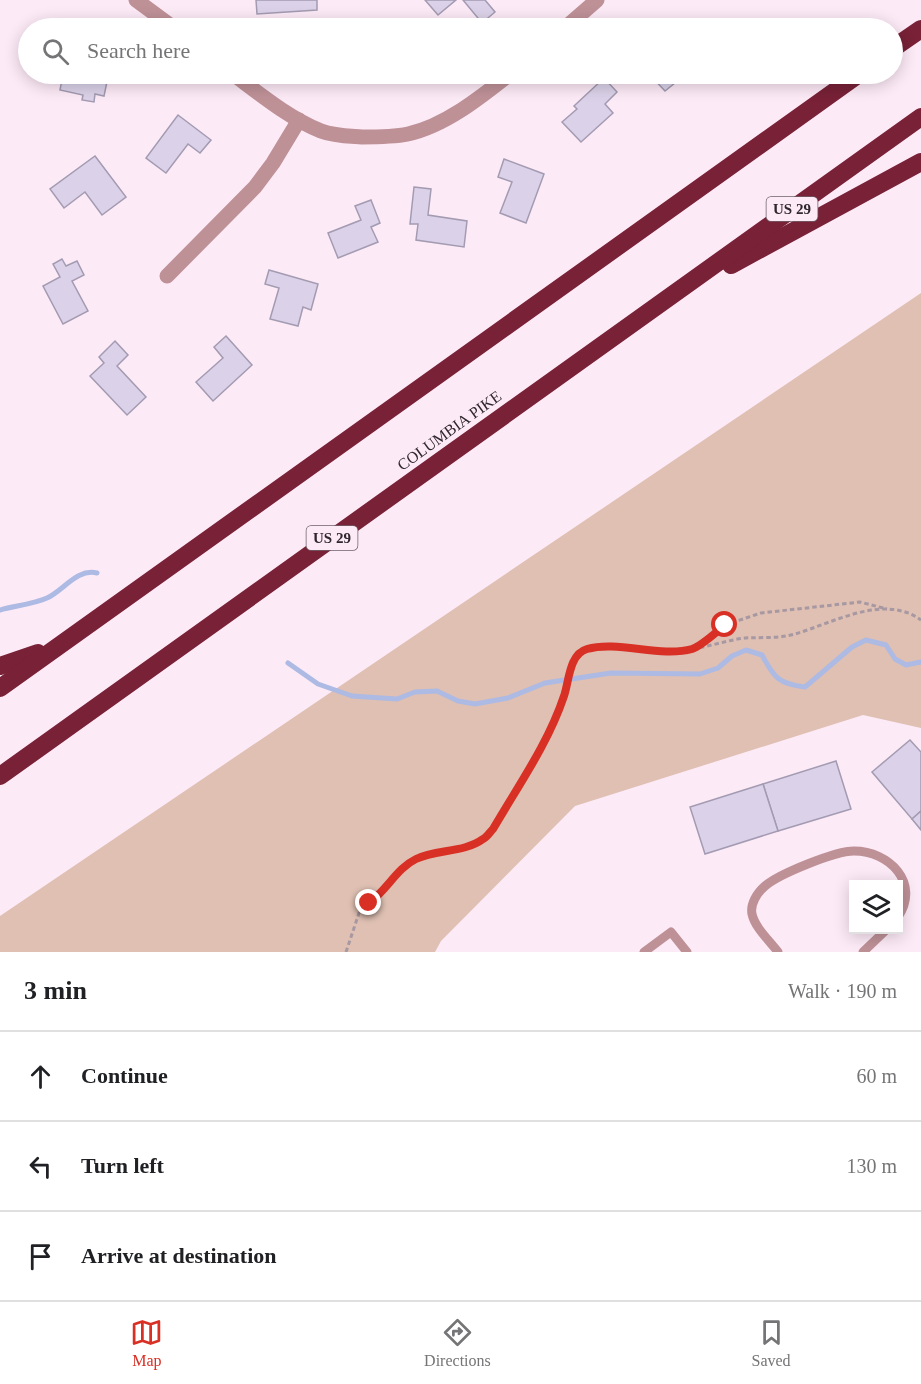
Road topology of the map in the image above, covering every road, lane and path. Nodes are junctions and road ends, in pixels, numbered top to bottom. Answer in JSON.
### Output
{"nodes":[{"id":1,"x":136,"y":0,"type":"edge"},
{"id":2,"x":597,"y":0,"type":"edge"},
{"id":3,"x":160,"y":18,"type":"edge"},
{"id":4,"x":576,"y":18,"type":"edge"},
{"id":5,"x":921,"y":29,"type":"edge"},
{"id":6,"x":903,"y":41,"type":"edge"},
{"id":7,"x":247,"y":84,"type":"edge"},
{"id":8,"x":496,"y":84,"type":"edge"},
{"id":9,"x":844,"y":84,"type":"edge"},
{"id":10,"x":921,"y":117,"type":"edge"},
{"id":11,"x":298,"y":120,"type":"junction"},
{"id":12,"x":921,"y":162,"type":"edge"},
{"id":13,"x":167,"y":276,"type":"dead end"},
{"id":14,"x":663,"y":301,"type":"junction"},
{"id":15,"x":889,"y":610,"type":"junction"},
{"id":16,"x":921,"y":620,"type":"edge"},
{"id":17,"x":59,"y":646,"type":"junction"},
{"id":18,"x":693,"y":648,"type":"junction"},
{"id":19,"x":0,"y":666,"type":"edge"},
{"id":20,"x":0,"y":688,"type":"edge"},
{"id":21,"x":0,"y":776,"type":"edge"},
{"id":22,"x":903,"y":909,"type":"edge"},
{"id":23,"x":882,"y":934,"type":"edge"},
{"id":24,"x":346,"y":952,"type":"edge"},
{"id":25,"x":644,"y":952,"type":"edge"},
{"id":26,"x":687,"y":952,"type":"edge"},
{"id":27,"x":778,"y":952,"type":"edge"},
{"id":28,"x":863,"y":952,"type":"edge"}],
"edges":[{"from":1,"to":3,"type":"street"},
{"from":2,"to":4,"type":"street"},
{"from":5,"to":6,"type":"highway"},
{"from":7,"to":11,"type":"street"},
{"from":8,"to":11,"type":"street"},
{"from":9,"to":17,"type":"highway"},
{"from":10,"to":14,"type":"highway","name":"COLUMBIA PIKE","number":"US 29"},
{"from":11,"to":13,"type":"street"},
{"from":12,"to":14,"type":"highway"},
{"from":14,"to":21,"type":"highway","name":"COLUMBIA PIKE","number":"US 29"},
{"from":15,"to":16,"type":"path"},
{"from":15,"to":18,"type":"path"},
{"from":15,"to":18,"type":"path"},
{"from":17,"to":19,"type":"highway"},
{"from":17,"to":20,"type":"highway"},
{"from":18,"to":24,"type":"path"},
{"from":22,"to":27,"type":"lane"},
{"from":23,"to":28,"type":"lane"},
{"from":25,"to":26,"type":"lane"}]}
